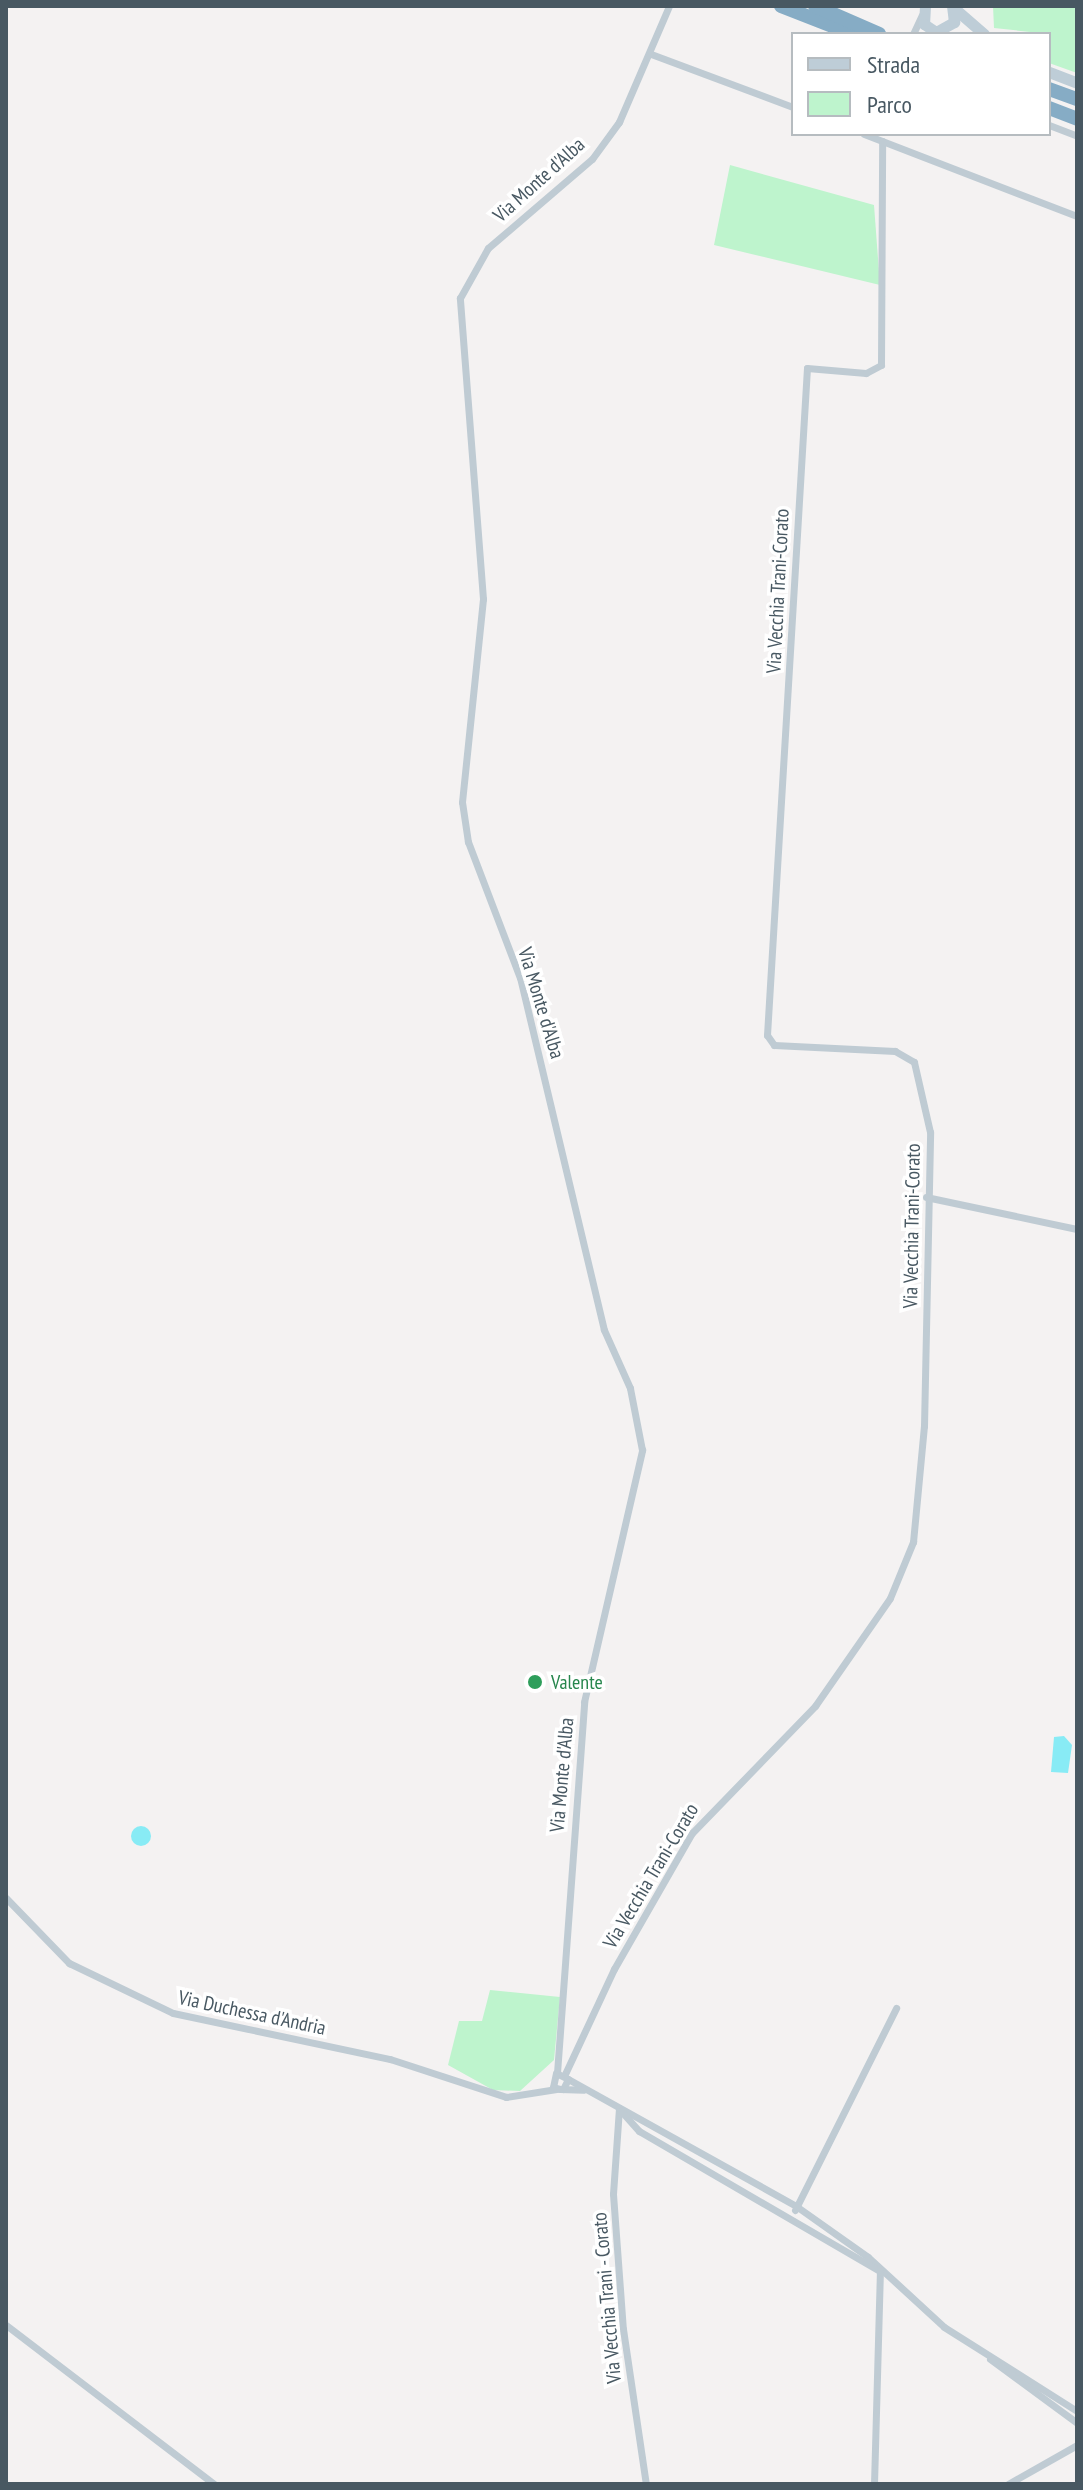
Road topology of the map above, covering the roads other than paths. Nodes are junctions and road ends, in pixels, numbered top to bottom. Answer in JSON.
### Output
{"nodes":[{"id":1,"x":669,"y":6,"type":"edge"},
{"id":2,"x":781,"y":6,"type":"edge"},
{"id":3,"x":815,"y":6,"type":"edge"},
{"id":4,"x":952,"y":6,"type":"edge"},
{"id":5,"x":923,"y":10,"type":"edge"},
{"id":6,"x":837,"y":21,"type":"junction"},
{"id":7,"x":851,"y":32,"type":"edge"},
{"id":8,"x":873,"y":32,"type":"edge"},
{"id":9,"x":885,"y":32,"type":"edge"},
{"id":10,"x":914,"y":32,"type":"edge"},
{"id":11,"x":934,"y":32,"type":"edge"},
{"id":12,"x":937,"y":32,"type":"edge"},
{"id":13,"x":982,"y":32,"type":"edge"},
{"id":14,"x":651,"y":54,"type":"junction"},
{"id":15,"x":1051,"y":73,"type":"edge"},
{"id":16,"x":1077,"y":83,"type":"edge"},
{"id":17,"x":1051,"y":90,"type":"edge"},
{"id":18,"x":1077,"y":99,"type":"edge"},
{"id":19,"x":1051,"y":100,"type":"edge"},
{"id":20,"x":791,"y":106,"type":"edge"},
{"id":21,"x":1051,"y":109,"type":"edge"},
{"id":22,"x":1077,"y":109,"type":"edge"},
{"id":23,"x":1051,"y":118,"type":"edge"},
{"id":24,"x":1077,"y":119,"type":"edge"},
{"id":25,"x":1051,"y":126,"type":"edge"},
{"id":26,"x":1077,"y":128,"type":"edge"},
{"id":27,"x":1077,"y":136,"type":"edge"},
{"id":28,"x":878,"y":138,"type":"edge"},
{"id":29,"x":1077,"y":216,"type":"edge"},
{"id":30,"x":926,"y":1197,"type":"junction"},
{"id":31,"x":1077,"y":1229,"type":"edge"},
{"id":32,"x":6,"y":1898,"type":"edge"},
{"id":33,"x":896,"y":2008,"type":"dead end"},
{"id":34,"x":581,"y":2042,"type":"junction"},
{"id":35,"x":562,"y":2045,"type":"junction"},
{"id":36,"x":560,"y":2076,"type":"junction"},
{"id":37,"x":560,"y":2089,"type":"junction"},
{"id":38,"x":584,"y":2090,"type":"junction"},
{"id":39,"x":523,"y":2096,"type":"junction"},
{"id":40,"x":619,"y":2108,"type":"junction"},
{"id":41,"x":796,"y":2206,"type":"junction"},
{"id":42,"x":793,"y":2216,"type":"junction"},
{"id":43,"x":880,"y":2271,"type":"junction"},
{"id":44,"x":6,"y":2325,"type":"edge"},
{"id":45,"x":979,"y":2349,"type":"junction"},
{"id":46,"x":1077,"y":2411,"type":"edge"},
{"id":47,"x":1077,"y":2423,"type":"edge"},
{"id":48,"x":1077,"y":2445,"type":"edge"},
{"id":49,"x":214,"y":2484,"type":"edge"},
{"id":50,"x":646,"y":2484,"type":"edge"},
{"id":51,"x":874,"y":2484,"type":"edge"},
{"id":52,"x":1008,"y":2484,"type":"edge"}],
"edges":[{"from":1,"to":14,"type":"street","name":"Via Monte d'Alba"},
{"from":2,"to":6,"type":"highway"},
{"from":3,"to":6,"type":"highway"},
{"from":4,"to":12,"type":"street"},
{"from":4,"to":13,"type":"street"},
{"from":5,"to":10,"type":"street"},
{"from":5,"to":11,"type":"street"},
{"from":6,"to":7,"type":"highway"},
{"from":6,"to":8,"type":"highway"},
{"from":6,"to":9,"type":"highway"},
{"from":14,"to":20,"type":"street"},
{"from":14,"to":35,"type":"street","name":"Via Monte d'Alba"},
{"from":15,"to":16,"type":"street"},
{"from":17,"to":18,"type":"highway"},
{"from":19,"to":22,"type":"highway"},
{"from":21,"to":24,"type":"highway"},
{"from":23,"to":26,"type":"highway"},
{"from":25,"to":27,"type":"street"},
{"from":28,"to":29,"type":"street"},
{"from":28,"to":30,"type":"street","name":"Via Vecchia Trani-Corato"},
{"from":30,"to":31,"type":"street"},
{"from":30,"to":34,"type":"street","name":"Via Vecchia Trani-Corato"},
{"from":32,"to":39,"type":"street","name":"Via Duchessa d'Andria"},
{"from":33,"to":41,"type":"street"},
{"from":34,"to":35,"type":"street"},
{"from":34,"to":36,"type":"street","name":"Via Vecchia Trani-Corato"},
{"from":35,"to":36,"type":"street","name":"Via Monte d'Alba"},
{"from":36,"to":37,"type":"street"},
{"from":36,"to":37,"type":"street"},
{"from":36,"to":38,"type":"street","name":"Via Duchessa d'Andria"},
{"from":36,"to":39,"type":"street"},
{"from":37,"to":38,"type":"street","name":"Via Duchessa d'Andria"},
{"from":37,"to":39,"type":"street","name":"Via Duchessa d'Andria"},
{"from":38,"to":40,"type":"street","name":"Via Duchessa d'Andria"},
{"from":40,"to":41,"type":"street","name":"Via Duchessa d'Andria"},
{"from":40,"to":42,"type":"street","name":"Via Duchessa d'Andria"},
{"from":40,"to":50,"type":"street","name":"Via Vecchia Trani - Corato"},
{"from":41,"to":42,"type":"street"},
{"from":41,"to":43,"type":"street","name":"Via Duchessa d'Andria"},
{"from":42,"to":43,"type":"street","name":"Via Duchessa d'Andria"},
{"from":43,"to":45,"type":"street","name":"Via Duchessa d'Andria"},
{"from":43,"to":51,"type":"street"},
{"from":44,"to":49,"type":"street"},
{"from":45,"to":46,"type":"street","name":"Via Duchessa d'Andria"},
{"from":45,"to":47,"type":"street","name":"Via Duchessa d'Andria"},
{"from":48,"to":52,"type":"street"}]}
